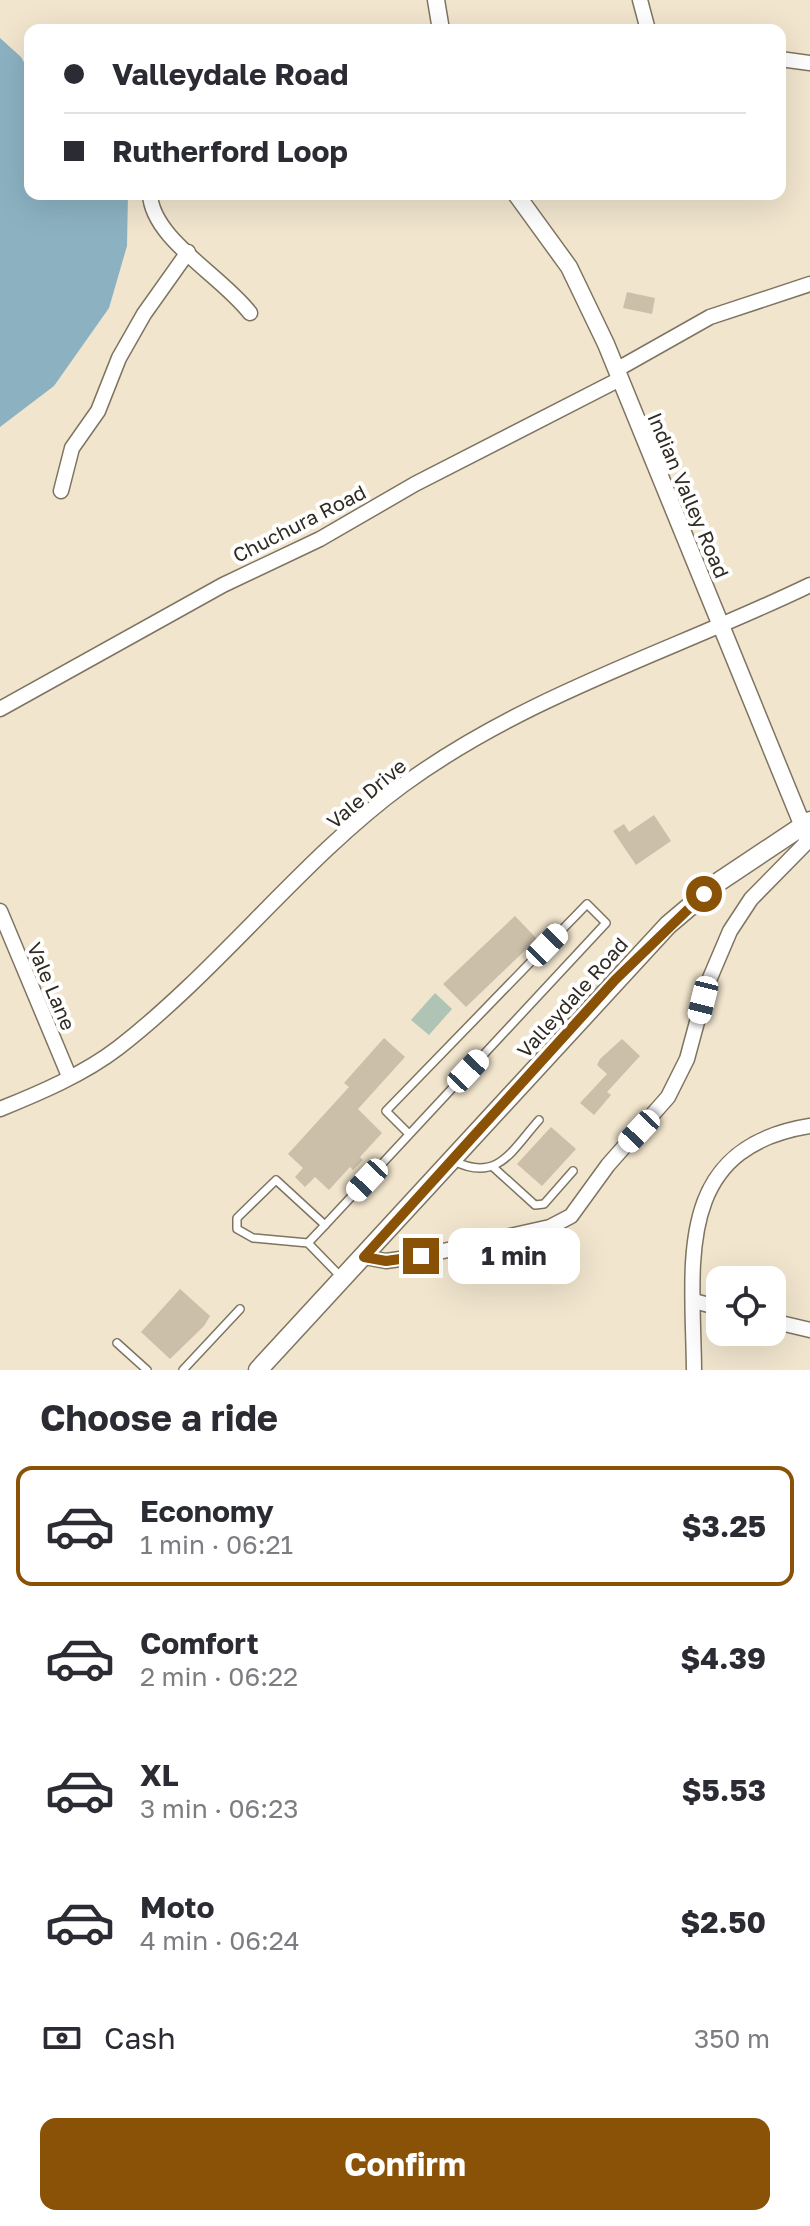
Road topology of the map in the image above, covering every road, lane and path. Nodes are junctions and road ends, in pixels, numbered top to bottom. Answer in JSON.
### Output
{"nodes":[{"id":1,"x":436,"y":0,"type":"edge"},
{"id":2,"x":640,"y":0,"type":"edge"},
{"id":3,"x":440,"y":24,"type":"edge"},
{"id":4,"x":646,"y":24,"type":"edge"},
{"id":5,"x":786,"y":60,"type":"edge"},
{"id":6,"x":810,"y":63,"type":"edge"},
{"id":7,"x":151,"y":200,"type":"edge"},
{"id":8,"x":520,"y":200,"type":"edge"},
{"id":9,"x":188,"y":252,"type":"junction"},
{"id":10,"x":810,"y":284,"type":"edge"},
{"id":11,"x":250,"y":313,"type":"dead end"},
{"id":12,"x":618,"y":374,"type":"junction"},
{"id":13,"x":61,"y":491,"type":"dead end"},
{"id":14,"x":810,"y":585,"type":"edge"},
{"id":15,"x":721,"y":625,"type":"junction"},
{"id":16,"x":0,"y":709,"type":"edge"},
{"id":17,"x":806,"y":822,"type":"edge"},
{"id":18,"x":0,"y":911,"type":"edge"},
{"id":19,"x":69,"y":1076,"type":"junction"},
{"id":20,"x":0,"y":1109,"type":"edge"},
{"id":21,"x":539,"y":1120,"type":"dead end"},
{"id":22,"x":810,"y":1126,"type":"edge"},
{"id":23,"x":409,"y":1134,"type":"junction"},
{"id":24,"x":452,"y":1160,"type":"junction"},
{"id":25,"x":493,"y":1167,"type":"junction"},
{"id":26,"x":573,"y":1171,"type":"dead end"},
{"id":27,"x":325,"y":1225,"type":"junction"},
{"id":28,"x":308,"y":1243,"type":"junction"},
{"id":29,"x":364,"y":1257,"type":"junction"},
{"id":30,"x":344,"y":1280,"type":"junction"},
{"id":31,"x":694,"y":1301,"type":"junction"},
{"id":32,"x":706,"y":1304,"type":"edge"},
{"id":33,"x":240,"y":1309,"type":"dead end"},
{"id":34,"x":786,"y":1324,"type":"edge"},
{"id":35,"x":810,"y":1330,"type":"edge"},
{"id":36,"x":117,"y":1343,"type":"dead end"},
{"id":37,"x":147,"y":1370,"type":"edge"},
{"id":38,"x":183,"y":1370,"type":"edge"},
{"id":39,"x":258,"y":1370,"type":"edge"},
{"id":40,"x":694,"y":1370,"type":"edge"}],
"edges":[{"from":1,"to":3,"type":"street"},
{"from":2,"to":4,"type":"street"},
{"from":5,"to":6,"type":"street"},
{"from":7,"to":9,"type":"street"},
{"from":8,"to":12,"type":"street","name":"Indian Valley Road"},
{"from":9,"to":11,"type":"street"},
{"from":9,"to":13,"type":"street"},
{"from":10,"to":12,"type":"street","name":"Chuchura Road"},
{"from":12,"to":15,"type":"street","name":"Indian Valley Road"},
{"from":12,"to":16,"type":"street","name":"Chuchura Road"},
{"from":14,"to":15,"type":"street","name":"Vale Drive"},
{"from":15,"to":17,"type":"street","name":"Indian Valley Road"},
{"from":15,"to":19,"type":"street","name":"Vale Drive"},
{"from":17,"to":24,"type":"main road","name":"Valleydale Road"},
{"from":17,"to":29,"type":"street"},
{"from":18,"to":19,"type":"street","name":"Vale Lane"},
{"from":19,"to":20,"type":"street","name":"Vale Drive"},
{"from":21,"to":25,"type":"lane"},
{"from":22,"to":31,"type":"street"},
{"from":23,"to":23,"type":"lane"},
{"from":23,"to":27,"type":"lane"},
{"from":24,"to":25,"type":"lane"},
{"from":24,"to":29,"type":"main road","name":"Valleydale Road"},
{"from":25,"to":26,"type":"lane"},
{"from":27,"to":28,"type":"lane"},
{"from":27,"to":28,"type":"lane"},
{"from":28,"to":30,"type":"lane"},
{"from":29,"to":30,"type":"main road","name":"Valleydale Road"},
{"from":30,"to":39,"type":"main road","name":"Valleydale Road"},
{"from":31,"to":32,"type":"street"},
{"from":31,"to":40,"type":"street"},
{"from":33,"to":38,"type":"lane"},
{"from":34,"to":35,"type":"street"},
{"from":36,"to":37,"type":"lane"}]}
